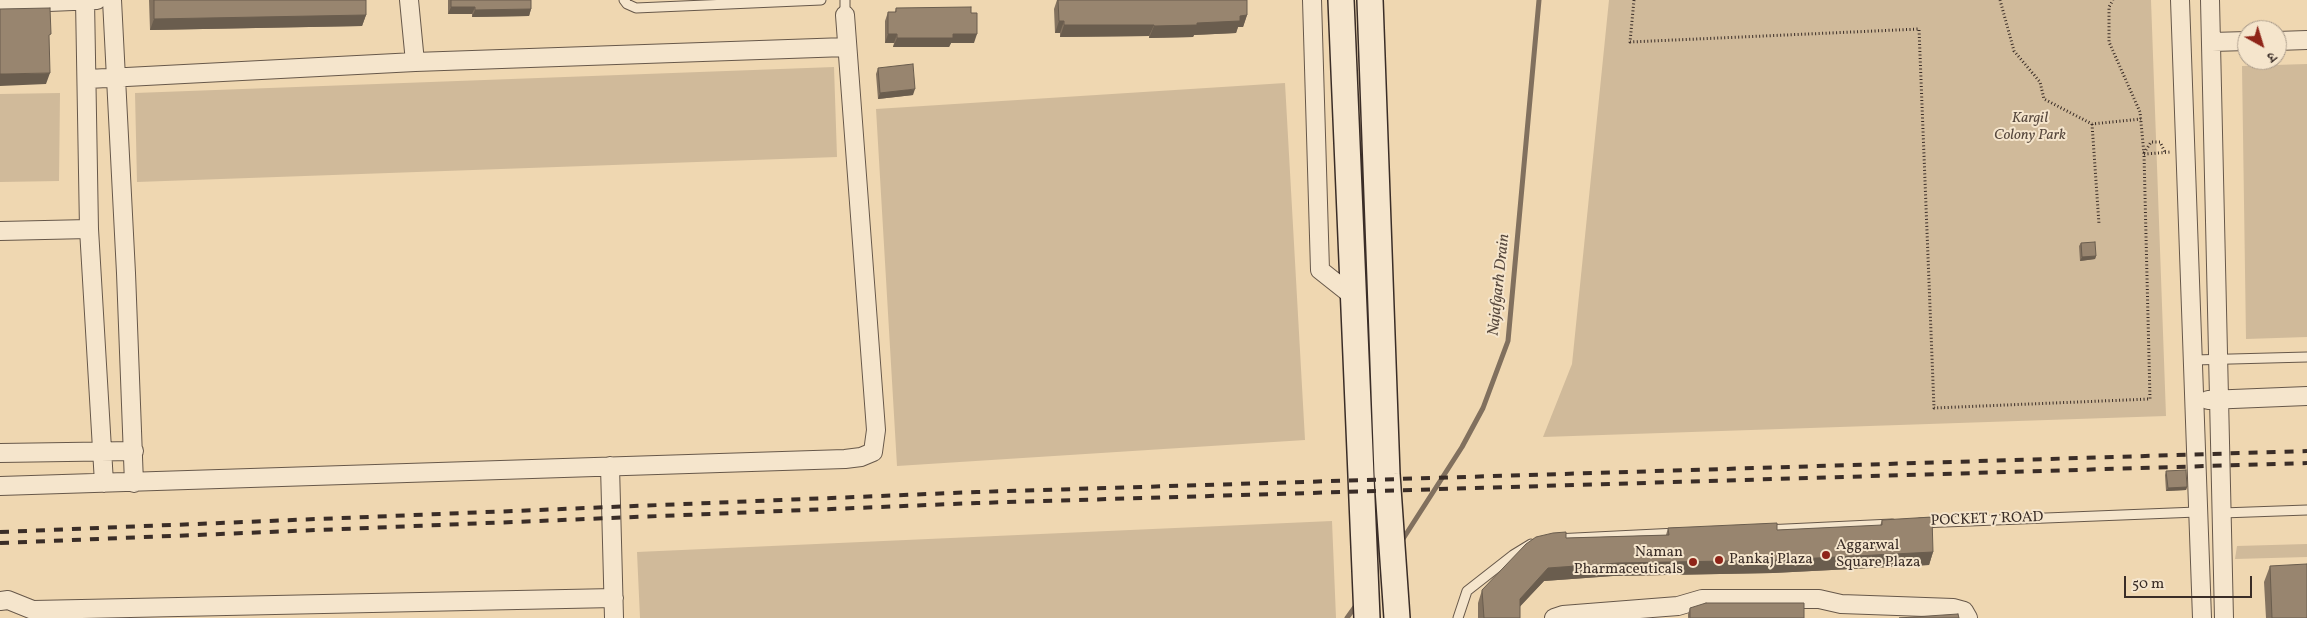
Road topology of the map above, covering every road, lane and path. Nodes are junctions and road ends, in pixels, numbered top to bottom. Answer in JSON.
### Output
{"nodes":[{"id":1,"x":85,"y":0,"type":"edge"},
{"id":2,"x":105,"y":0,"type":"edge"},
{"id":3,"x":112,"y":0,"type":"edge"},
{"id":4,"x":410,"y":0,"type":"edge"},
{"id":5,"x":624,"y":0,"type":"edge"},
{"id":6,"x":821,"y":0,"type":"edge"},
{"id":7,"x":1312,"y":0,"type":"edge"},
{"id":8,"x":1341,"y":0,"type":"edge"},
{"id":9,"x":1370,"y":0,"type":"edge"},
{"id":10,"x":1634,"y":0,"type":"edge"},
{"id":11,"x":2000,"y":0,"type":"edge"},
{"id":12,"x":2113,"y":0,"type":"edge"},
{"id":13,"x":2210,"y":3,"type":"edge"},
{"id":14,"x":0,"y":4,"type":"edge"},
{"id":15,"x":2180,"y":4,"type":"edge"},
{"id":16,"x":845,"y":8,"type":"edge"},
{"id":17,"x":2307,"y":40,"type":"edge"},
{"id":18,"x":2287,"y":41,"type":"edge"},
{"id":19,"x":2212,"y":42,"type":"junction"},
{"id":20,"x":2237,"y":42,"type":"edge"},
{"id":21,"x":846,"y":47,"type":"junction"},
{"id":22,"x":415,"y":62,"type":"junction"},
{"id":23,"x":115,"y":78,"type":"junction"},
{"id":24,"x":88,"y":79,"type":"junction"},
{"id":25,"x":2141,"y":119,"type":"junction"},
{"id":26,"x":2092,"y":124,"type":"junction"},
{"id":27,"x":2186,"y":151,"type":"junction"},
{"id":28,"x":2165,"y":152,"type":"junction"},
{"id":29,"x":2144,"y":154,"type":"junction"},
{"id":30,"x":2099,"y":224,"type":"dead end"},
{"id":31,"x":89,"y":229,"type":"junction"},
{"id":32,"x":0,"y":231,"type":"edge"},
{"id":33,"x":1354,"y":296,"type":"junction"},
{"id":34,"x":2307,"y":358,"type":"edge"},
{"id":35,"x":2194,"y":360,"type":"junction"},
{"id":36,"x":2219,"y":361,"type":"junction"},
{"id":37,"x":2307,"y":396,"type":"edge"},
{"id":38,"x":2220,"y":400,"type":"junction"},
{"id":39,"x":2195,"y":401,"type":"junction"},
{"id":40,"x":104,"y":451,"type":"junction"},
{"id":41,"x":134,"y":451,"type":"junction"},
{"id":42,"x":0,"y":454,"type":"edge"},
{"id":43,"x":610,"y":466,"type":"junction"},
{"id":44,"x":134,"y":483,"type":"junction"},
{"id":45,"x":104,"y":484,"type":"junction"},
{"id":46,"x":0,"y":486,"type":"edge"},
{"id":47,"x":2307,"y":510,"type":"edge"},
{"id":48,"x":2197,"y":512,"type":"junction"},
{"id":49,"x":2222,"y":513,"type":"junction"},
{"id":50,"x":1898,"y":524,"type":"edge"},
{"id":51,"x":1908,"y":524,"type":"edge"},
{"id":52,"x":1758,"y":530,"type":"edge"},
{"id":53,"x":1688,"y":533,"type":"edge"},
{"id":54,"x":614,"y":598,"type":"junction"},
{"id":55,"x":0,"y":601,"type":"edge"},
{"id":56,"x":27,"y":614,"type":"edge"},
{"id":57,"x":1397,"y":616,"type":"edge"},
{"id":58,"x":614,"y":618,"type":"edge"},
{"id":59,"x":1366,"y":618,"type":"edge"},
{"id":60,"x":1458,"y":618,"type":"edge"},
{"id":61,"x":1554,"y":618,"type":"edge"},
{"id":62,"x":1968,"y":618,"type":"edge"},
{"id":63,"x":2202,"y":618,"type":"edge"},
{"id":64,"x":2224,"y":618,"type":"edge"}],
"edges":[{"from":1,"to":2,"type":"street"},
{"from":1,"to":14,"type":"street"},
{"from":1,"to":24,"type":"street"},
{"from":3,"to":23,"type":"street"},
{"from":4,"to":22,"type":"street"},
{"from":5,"to":6,"type":"lane"},
{"from":7,"to":33,"type":"street"},
{"from":8,"to":33,"type":"street"},
{"from":9,"to":57,"type":"street"},
{"from":10,"to":29,"type":"path"},
{"from":11,"to":26,"type":"path"},
{"from":12,"to":25,"type":"path"},
{"from":13,"to":15,"type":"street"},
{"from":13,"to":19,"type":"street"},
{"from":15,"to":27,"type":"street"},
{"from":16,"to":21,"type":"street"},
{"from":17,"to":18,"type":"street"},
{"from":19,"to":20,"type":"street"},
{"from":19,"to":36,"type":"street"},
{"from":21,"to":22,"type":"street"},
{"from":21,"to":43,"type":"street"},
{"from":22,"to":23,"type":"street"},
{"from":23,"to":24,"type":"street"},
{"from":23,"to":41,"type":"street"},
{"from":24,"to":31,"type":"street"},
{"from":25,"to":26,"type":"path"},
{"from":25,"to":29,"type":"path"},
{"from":26,"to":30,"type":"path"},
{"from":27,"to":28,"type":"path"},
{"from":27,"to":35,"type":"street"},
{"from":28,"to":29,"type":"path"},
{"from":28,"to":29,"type":"path"},
{"from":31,"to":32,"type":"street"},
{"from":31,"to":40,"type":"street"},
{"from":33,"to":59,"type":"street"},
{"from":34,"to":36,"type":"lane"},
{"from":35,"to":36,"type":"lane"},
{"from":35,"to":39,"type":"street"},
{"from":36,"to":38,"type":"street"},
{"from":37,"to":38,"type":"street"},
{"from":38,"to":39,"type":"street"},
{"from":38,"to":49,"type":"street"},
{"from":39,"to":48,"type":"street"},
{"from":40,"to":41,"type":"street"},
{"from":40,"to":42,"type":"street"},
{"from":40,"to":45,"type":"street"},
{"from":41,"to":44,"type":"street"},
{"from":43,"to":44,"type":"street"},
{"from":43,"to":54,"type":"street"},
{"from":44,"to":45,"type":"street"},
{"from":45,"to":46,"type":"street"},
{"from":47,"to":49,"type":"lane"},
{"from":48,"to":49,"type":"street","name":"POCKET 7 ROAD"},
{"from":48,"to":51,"type":"lane","name":"POCKET 7 ROAD"},
{"from":48,"to":63,"type":"street"},
{"from":49,"to":64,"type":"street"},
{"from":50,"to":52,"type":"lane"},
{"from":53,"to":60,"type":"lane"},
{"from":54,"to":56,"type":"street"},
{"from":54,"to":58,"type":"street"},
{"from":55,"to":56,"type":"street"},
{"from":61,"to":62,"type":"street"}]}
